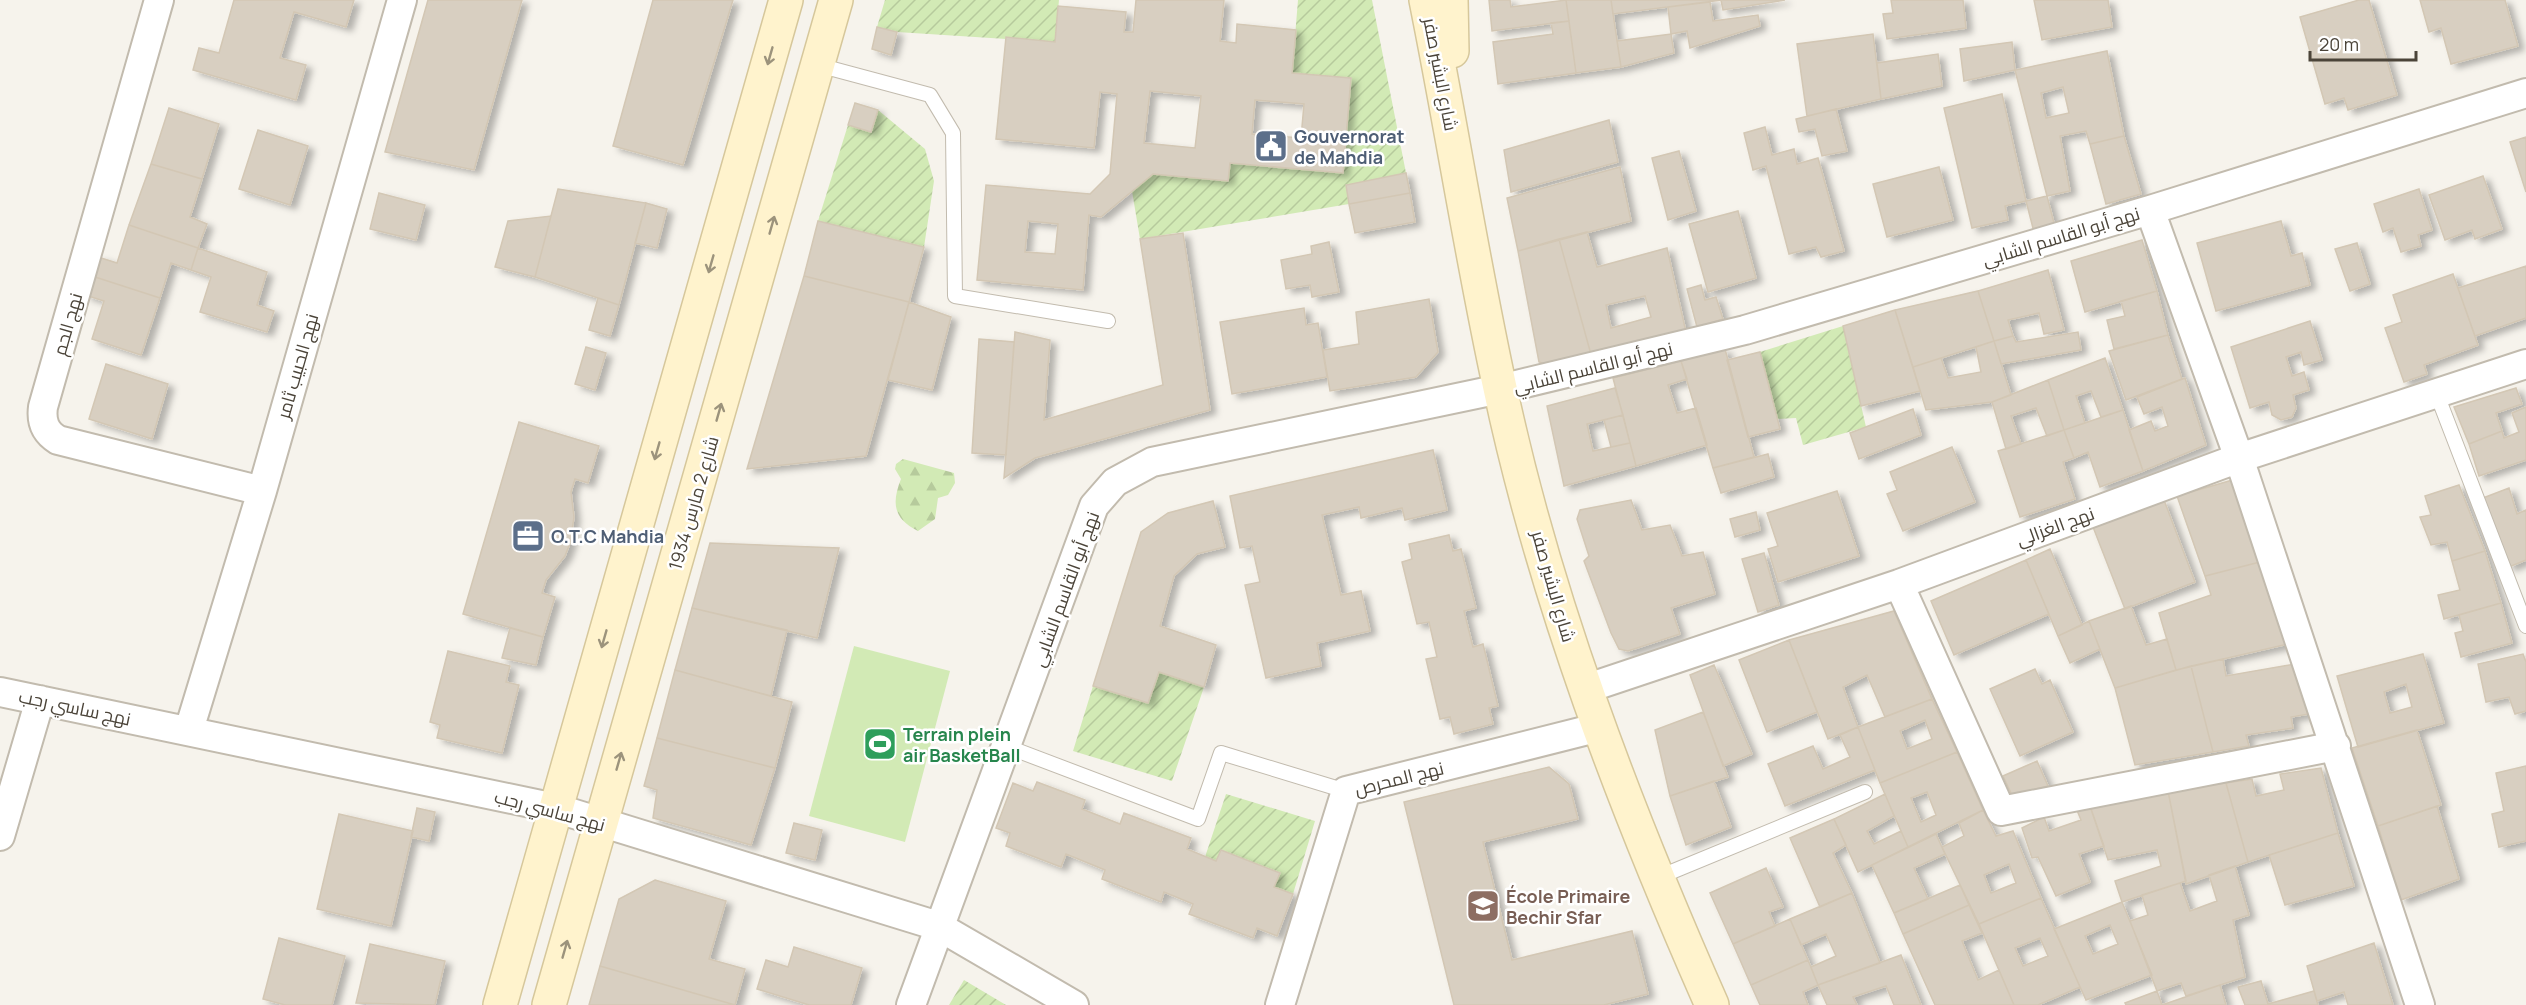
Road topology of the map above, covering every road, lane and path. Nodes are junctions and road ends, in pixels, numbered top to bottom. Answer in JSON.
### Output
{"nodes":[{"id":1,"x":159,"y":0,"type":"edge"},
{"id":2,"x":402,"y":0,"type":"edge"},
{"id":3,"x":786,"y":0,"type":"edge"},
{"id":4,"x":796,"y":0,"type":"edge"},
{"id":5,"x":1426,"y":0,"type":"edge"},
{"id":6,"x":1451,"y":0,"type":"edge"},
{"id":7,"x":835,"y":5,"type":"edge"},
{"id":8,"x":818,"y":65,"type":"junction"},
{"id":9,"x":2526,"y":93,"type":"edge"},
{"id":10,"x":1456,"y":149,"type":"junction"},
{"id":11,"x":741,"y":159,"type":"junction"},
{"id":12,"x":788,"y":171,"type":"junction"},
{"id":13,"x":2150,"y":210,"type":"junction"},
{"id":14,"x":1108,"y":321,"type":"dead end"},
{"id":15,"x":2526,"y":364,"type":"edge"},
{"id":16,"x":1500,"y":389,"type":"junction"},
{"id":17,"x":2436,"y":392,"type":"junction"},
{"id":18,"x":2239,"y":458,"type":"junction"},
{"id":19,"x":262,"y":491,"type":"junction"},
{"id":20,"x":1899,"y":584,"type":"junction"},
{"id":21,"x":2526,"y":626,"type":"edge"},
{"id":22,"x":1585,"y":689,"type":"junction"},
{"id":23,"x":0,"y":692,"type":"edge"},
{"id":24,"x":40,"y":700,"type":"junction"},
{"id":25,"x":1599,"y":727,"type":"junction"},
{"id":26,"x":189,"y":730,"type":"junction"},
{"id":27,"x":2336,"y":746,"type":"junction"},
{"id":28,"x":1008,"y":747,"type":"junction"},
{"id":29,"x":1346,"y":791,"type":"junction"},
{"id":30,"x":1865,"y":792,"type":"dead end"},
{"id":31,"x":555,"y":808,"type":"junction"},
{"id":32,"x":601,"y":823,"type":"junction"},
{"id":33,"x":0,"y":836,"type":"edge"},
{"id":34,"x":1659,"y":877,"type":"junction"},
{"id":35,"x":938,"y":926,"type":"junction"},
{"id":36,"x":500,"y":1005,"type":"edge"},
{"id":37,"x":549,"y":1005,"type":"edge"},
{"id":38,"x":911,"y":1005,"type":"edge"},
{"id":39,"x":1074,"y":1005,"type":"edge"},
{"id":40,"x":1280,"y":1005,"type":"edge"},
{"id":41,"x":1712,"y":1005,"type":"edge"},
{"id":42,"x":2420,"y":1005,"type":"edge"}],
"edges":[{"from":1,"to":19,"type":"street","name":"نهج الجم"},
{"from":2,"to":19,"type":"street","name":"نهج الحبيب ثامر"},
{"from":3,"to":11,"type":"street","one_way":true},
{"from":4,"to":7,"type":"street"},
{"from":5,"to":10,"type":"street","name":"شارع البشير صفر"},
{"from":6,"to":10,"type":"street","name":"شارع البشير صفر"},
{"from":7,"to":8,"type":"street","name":"شارع 2 مارس 1934"},
{"from":8,"to":12,"type":"street","name":"شارع 2 مارس 1934"},
{"from":8,"to":14,"type":"lane"},
{"from":9,"to":13,"type":"street","name":"نهج أبو القاسم الشابي"},
{"from":10,"to":16,"type":"street","name":"شارع البشير صفر"},
{"from":11,"to":12,"type":"street"},
{"from":11,"to":31,"type":"street","one_way":true},
{"from":32,"to":12,"type":"street","name":"شارع 2 مارس 1934","one_way":true},
{"from":13,"to":16,"type":"street","name":"نهج أبو القاسم الشابي"},
{"from":13,"to":18,"type":"street"},
{"from":15,"to":17,"type":"street","name":"نهج الغزالي"},
{"from":16,"to":22,"type":"street","name":"شارع البشير صفر"},
{"from":16,"to":28,"type":"street","name":"نهج أبو القاسم الشابي"},
{"from":17,"to":18,"type":"street","name":"نهج الغزالي"},
{"from":17,"to":21,"type":"lane"},
{"from":18,"to":20,"type":"street","name":"نهج الغزالي"},
{"from":18,"to":27,"type":"street"},
{"from":19,"to":26,"type":"street","name":"نهج الحبيب ثامر"},
{"from":20,"to":22,"type":"street","name":"نهج الغزالي"},
{"from":20,"to":27,"type":"street"},
{"from":22,"to":25,"type":"street","name":"شارع البشير صفر"},
{"from":23,"to":24,"type":"street","name":"نهج ساسي رجب"},
{"from":24,"to":26,"type":"street","name":"نهج ساسي رجب"},
{"from":24,"to":33,"type":"street"},
{"from":25,"to":29,"type":"street","name":"نهج المحرص"},
{"from":25,"to":34,"type":"street","name":"شارع البشير صفر"},
{"from":26,"to":31,"type":"street","name":"نهج ساسي رجب"},
{"from":27,"to":42,"type":"street"},
{"from":28,"to":29,"type":"lane"},
{"from":28,"to":35,"type":"street","name":"نهج أبو القاسم الشابي"},
{"from":29,"to":40,"type":"street","name":"نهج المحرص"},
{"from":30,"to":34,"type":"lane"},
{"from":31,"to":32,"type":"street","name":"نهج ساسي رجب"},
{"from":31,"to":36,"type":"street"},
{"from":32,"to":35,"type":"street","name":"نهج ساسي رجب"},
{"from":37,"to":32,"type":"street","name":"شارع 2 مارس 1934","one_way":true},
{"from":34,"to":41,"type":"street","name":"شارع البشير صفر"},
{"from":35,"to":38,"type":"street","name":"نهج أبو القاسم الشابي"},
{"from":35,"to":39,"type":"street","name":"نهج ساسي رجب"}]}
